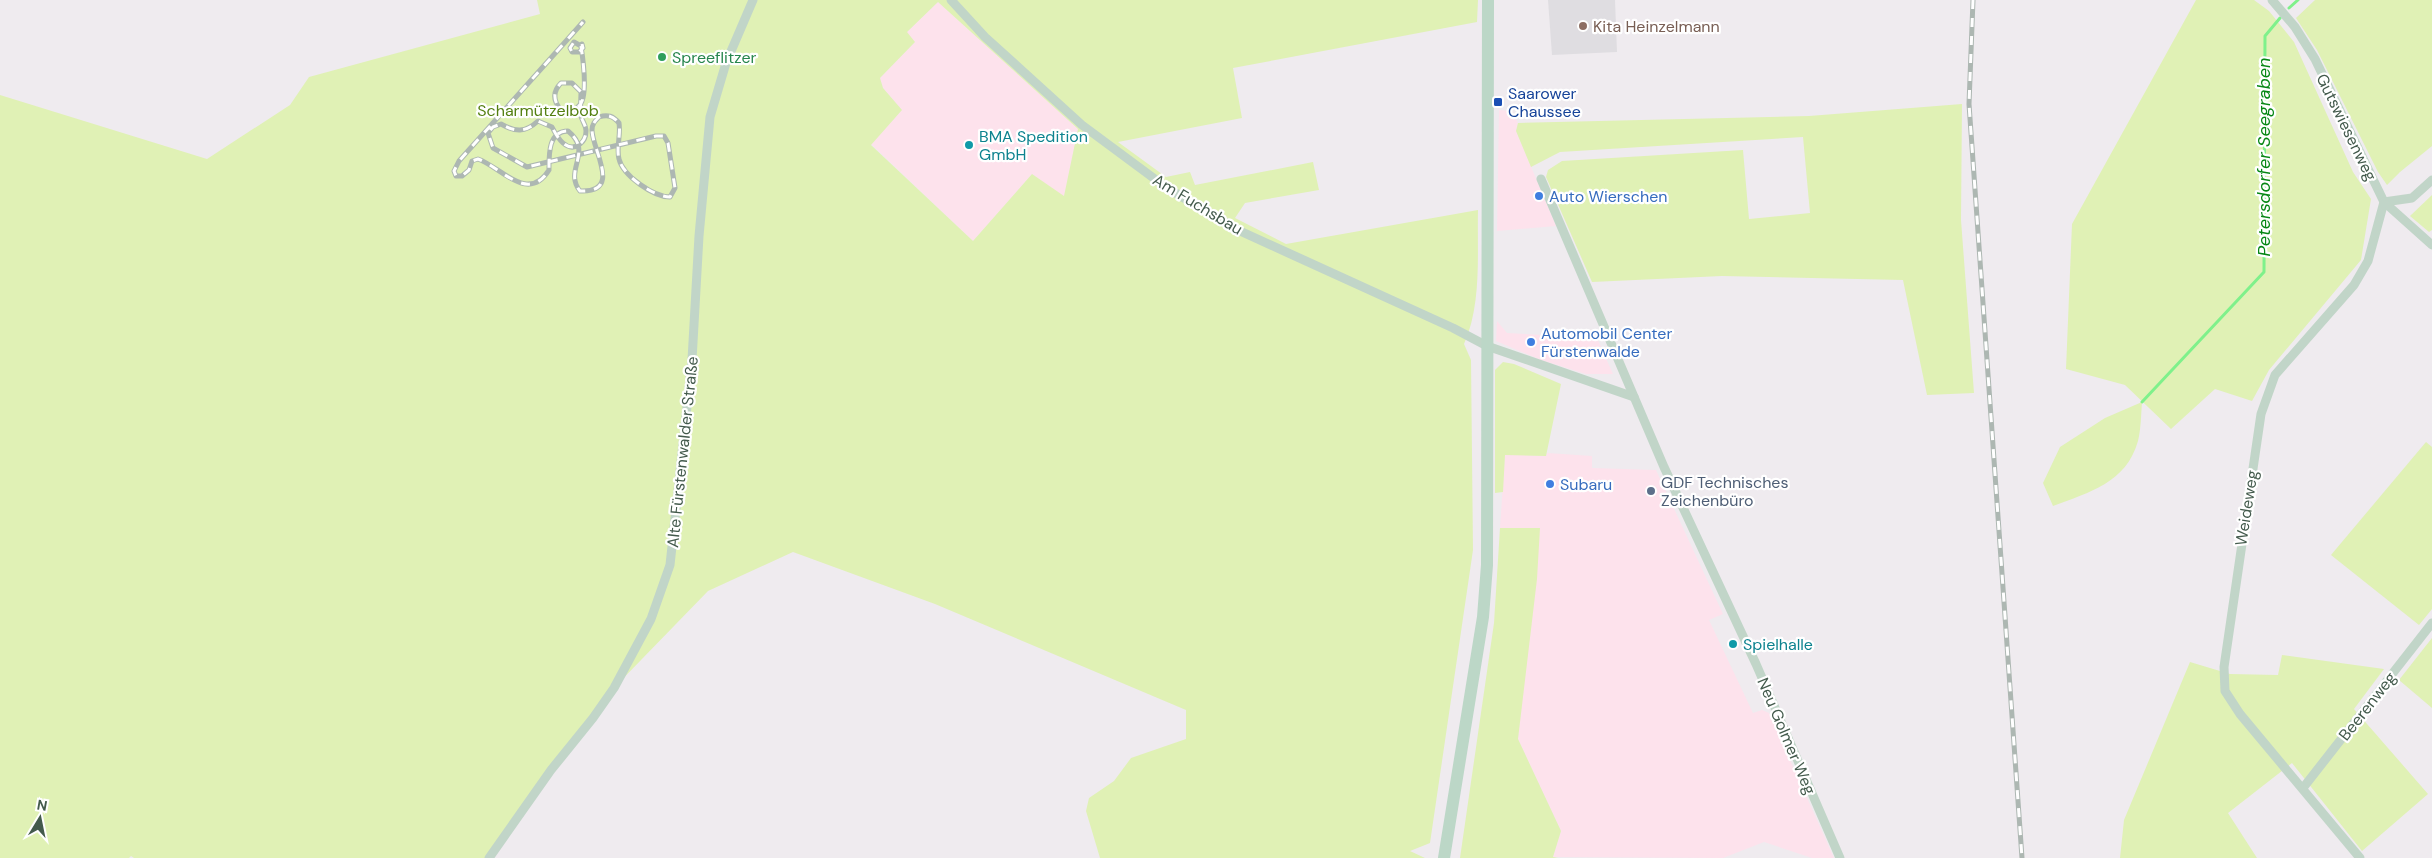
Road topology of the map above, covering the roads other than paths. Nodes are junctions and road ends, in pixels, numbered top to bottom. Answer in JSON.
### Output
{"nodes":[{"id":1,"x":753,"y":0,"type":"edge"},
{"id":2,"x":951,"y":0,"type":"edge"},
{"id":3,"x":1488,"y":0,"type":"edge"},
{"id":4,"x":2272,"y":0,"type":"edge"},
{"id":5,"x":1541,"y":179,"type":"dead end"},
{"id":6,"x":2432,"y":180,"type":"edge"},
{"id":7,"x":2384,"y":202,"type":"junction"},
{"id":8,"x":2432,"y":245,"type":"edge"},
{"id":9,"x":1487,"y":346,"type":"junction"},
{"id":10,"x":1634,"y":397,"type":"junction"},
{"id":11,"x":2432,"y":623,"type":"edge"},
{"id":12,"x":2303,"y":788,"type":"junction"},
{"id":13,"x":488,"y":858,"type":"edge"},
{"id":14,"x":1444,"y":858,"type":"edge"},
{"id":15,"x":1840,"y":858,"type":"edge"},
{"id":16,"x":2360,"y":858,"type":"edge"}],
"edges":[{"from":1,"to":13,"type":"street","name":"Alte Fürstenwalder Straße"},
{"from":2,"to":9,"type":"street","name":"Am Fuchsbau"},
{"from":3,"to":9,"type":"main road"},
{"from":4,"to":7,"type":"street","name":"Gutswiesenweg"},
{"from":5,"to":10,"type":"street","name":"Neu Golmer Weg"},
{"from":6,"to":7,"type":"street"},
{"from":7,"to":8,"type":"street","name":"Gutswiesenweg"},
{"from":7,"to":12,"type":"street","name":"Weideweg"},
{"from":9,"to":10,"type":"street"},
{"from":9,"to":14,"type":"main road"},
{"from":10,"to":15,"type":"street","name":"Neu Golmer Weg"},
{"from":11,"to":12,"type":"street","name":"Beerenweg"},
{"from":12,"to":16,"type":"street","name":"Weideweg"}]}
